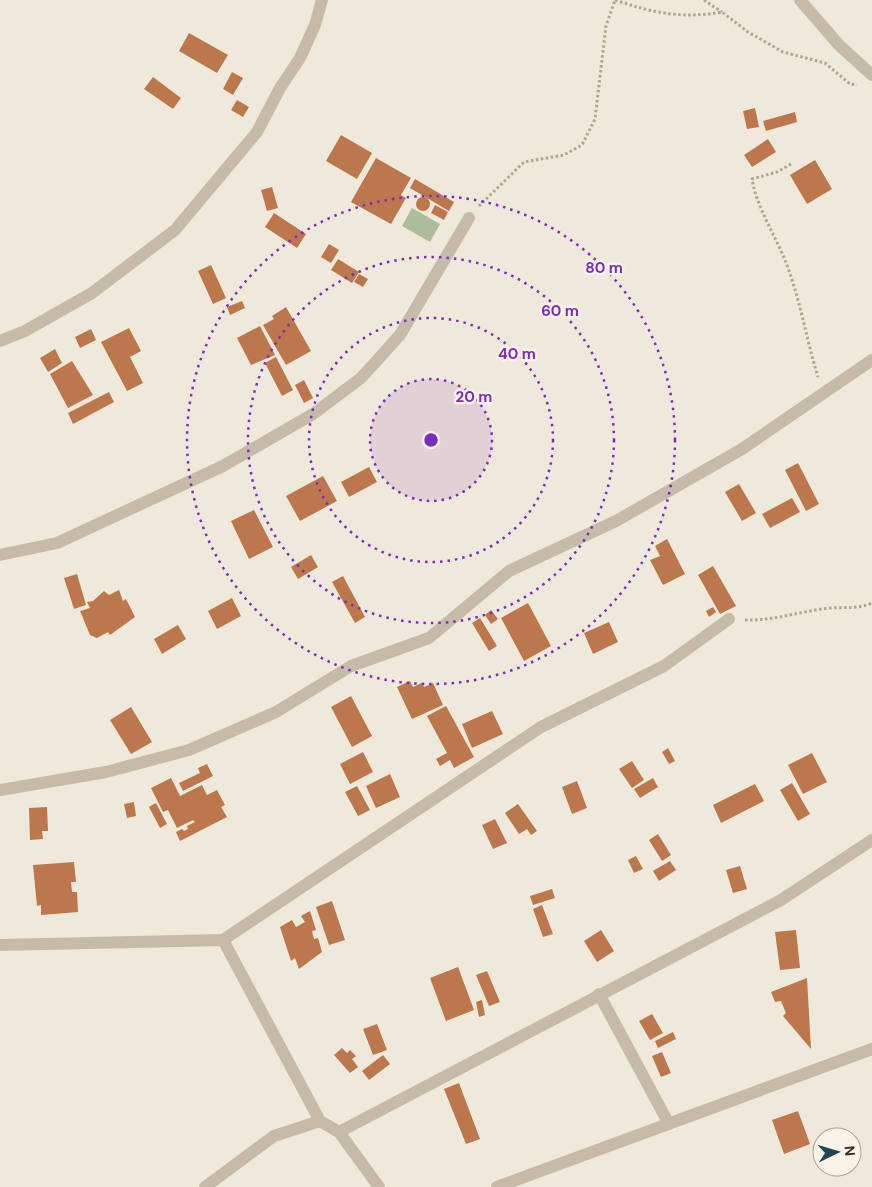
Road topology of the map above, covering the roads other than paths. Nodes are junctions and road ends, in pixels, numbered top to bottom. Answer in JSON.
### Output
{"nodes":[{"id":1,"x":322,"y":0,"type":"edge"},
{"id":2,"x":800,"y":0,"type":"edge"},
{"id":3,"x":868,"y":80,"type":"edge"},
{"id":4,"x":469,"y":218,"type":"road end"},
{"id":5,"x":0,"y":341,"type":"edge"},
{"id":6,"x":872,"y":360,"type":"edge"},
{"id":7,"x":0,"y":554,"type":"edge"},
{"id":8,"x":729,"y":619,"type":"road end"},
{"id":9,"x":0,"y":790,"type":"edge"},
{"id":10,"x":872,"y":840,"type":"edge"},
{"id":11,"x":223,"y":940,"type":"junction"},
{"id":12,"x":0,"y":945,"type":"edge"},
{"id":13,"x":599,"y":994,"type":"junction"},
{"id":14,"x":872,"y":1049,"type":"edge"},
{"id":15,"x":320,"y":1120,"type":"junction"},
{"id":16,"x":669,"y":1124,"type":"junction"},
{"id":17,"x":339,"y":1132,"type":"junction"},
{"id":18,"x":205,"y":1187,"type":"edge"},
{"id":19,"x":379,"y":1187,"type":"edge"},
{"id":20,"x":497,"y":1187,"type":"edge"}],
"edges":[{"from":1,"to":5,"type":"street"},
{"from":2,"to":3,"type":"street"},
{"from":4,"to":7,"type":"street"},
{"from":6,"to":9,"type":"street"},
{"from":8,"to":11,"type":"street"},
{"from":10,"to":13,"type":"street"},
{"from":11,"to":12,"type":"street"},
{"from":11,"to":15,"type":"street"},
{"from":13,"to":16,"type":"street"},
{"from":13,"to":17,"type":"street"},
{"from":14,"to":16,"type":"street"},
{"from":15,"to":17,"type":"street"},
{"from":15,"to":18,"type":"street"},
{"from":16,"to":20,"type":"street"},
{"from":17,"to":19,"type":"street"}]}
